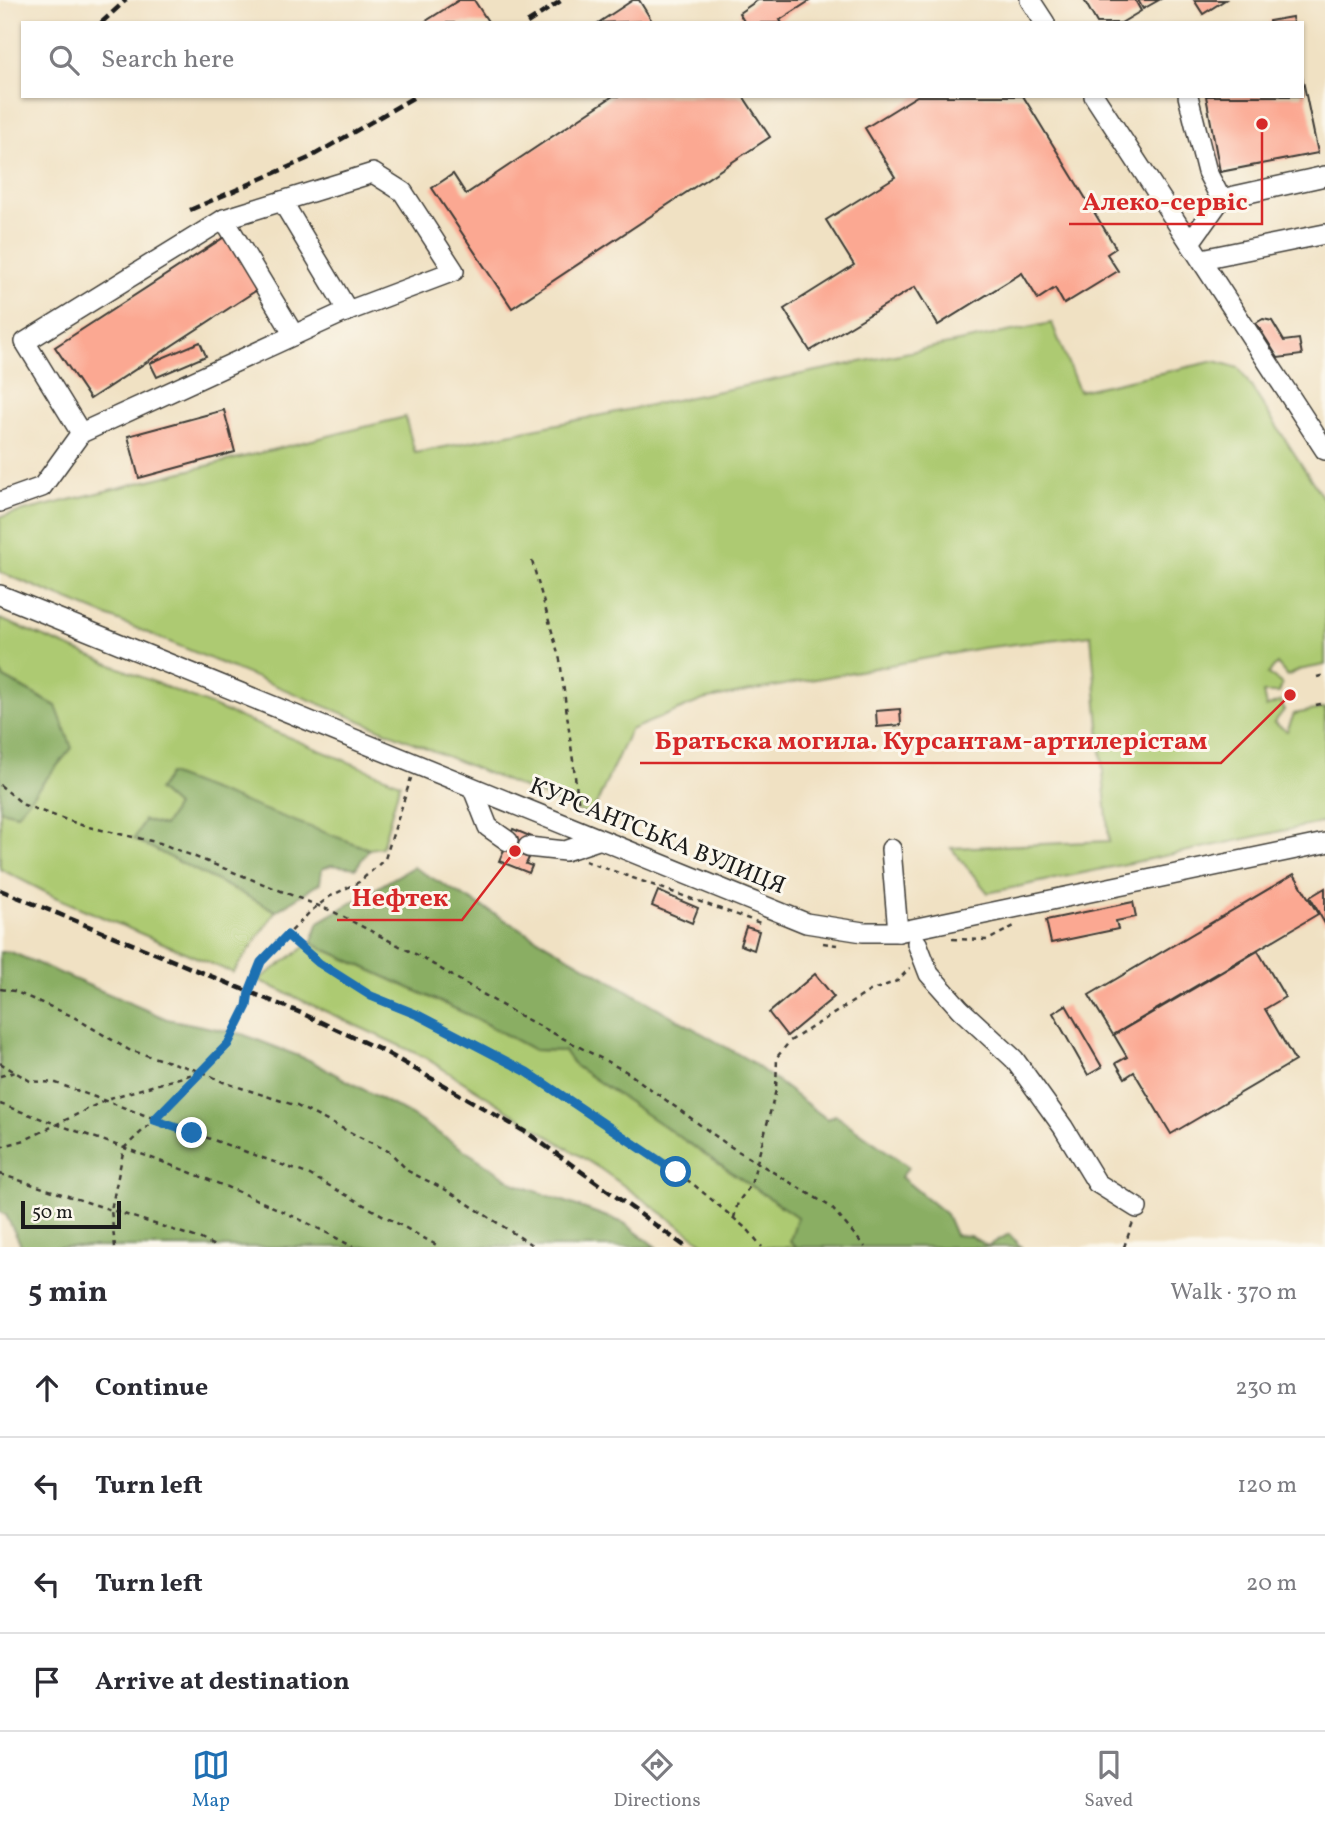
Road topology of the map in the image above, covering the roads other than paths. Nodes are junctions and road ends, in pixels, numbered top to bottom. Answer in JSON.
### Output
{"nodes":[{"id":1,"x":1030,"y":0,"type":"edge"},
{"id":2,"x":1044,"y":21,"type":"edge"},
{"id":3,"x":1095,"y":98,"type":"edge"},
{"id":4,"x":1188,"y":98,"type":"edge"},
{"id":5,"x":1325,"y":176,"type":"edge"},
{"id":6,"x":1221,"y":199,"type":"junction"},
{"id":7,"x":282,"y":201,"type":"junction"},
{"id":8,"x":224,"y":219,"type":"junction"},
{"id":9,"x":1325,"y":234,"type":"edge"},
{"id":10,"x":1191,"y":241,"type":"junction"},
{"id":11,"x":1202,"y":259,"type":"junction"},
{"id":12,"x":348,"y":311,"type":"junction"},
{"id":13,"x":295,"y":335,"type":"junction"},
{"id":14,"x":81,"y":433,"type":"junction"},
{"id":15,"x":1321,"y":437,"type":"edge"},
{"id":16,"x":0,"y":502,"type":"edge"},
{"id":17,"x":0,"y":595,"type":"edge"},
{"id":18,"x":472,"y":789,"type":"junction"},
{"id":19,"x":590,"y":837,"type":"junction"},
{"id":20,"x":508,"y":841,"type":"dead end"},
{"id":21,"x":1325,"y":843,"type":"edge"},
{"id":22,"x":528,"y":847,"type":"dead end"},
{"id":23,"x":891,"y":849,"type":"dead end"},
{"id":24,"x":898,"y":932,"type":"junction"},
{"id":25,"x":919,"y":950,"type":"road end"},
{"id":26,"x":1137,"y":1208,"type":"road end"}],
"edges":[{"from":1,"to":2,"type":"street"},
{"from":3,"to":10,"type":"street"},
{"from":4,"to":6,"type":"street"},
{"from":5,"to":6,"type":"street"},
{"from":6,"to":10,"type":"street"},
{"from":7,"to":8,"type":"street"},
{"from":7,"to":12,"type":"street"},
{"from":7,"to":12,"type":"street"},
{"from":8,"to":13,"type":"street"},
{"from":8,"to":14,"type":"street"},
{"from":9,"to":11,"type":"street"},
{"from":10,"to":11,"type":"street"},
{"from":11,"to":15,"type":"street"},
{"from":12,"to":13,"type":"street"},
{"from":13,"to":14,"type":"street"},
{"from":14,"to":16,"type":"street"},
{"from":17,"to":18,"type":"street","name":"КУРСАНТСЬКА ВУЛИЦЯ"},
{"from":18,"to":19,"type":"street","name":"КУРСАНТСЬКА ВУЛИЦЯ"},
{"from":18,"to":20,"type":"street"},
{"from":19,"to":22,"type":"street"},
{"from":19,"to":24,"type":"street","name":"КУРСАНТСЬКА ВУЛИЦЯ"},
{"from":21,"to":24,"type":"street","name":"КУРСАНТСЬКА ВУЛИЦЯ"},
{"from":23,"to":24,"type":"street"},
{"from":25,"to":26,"type":"street"}]}
